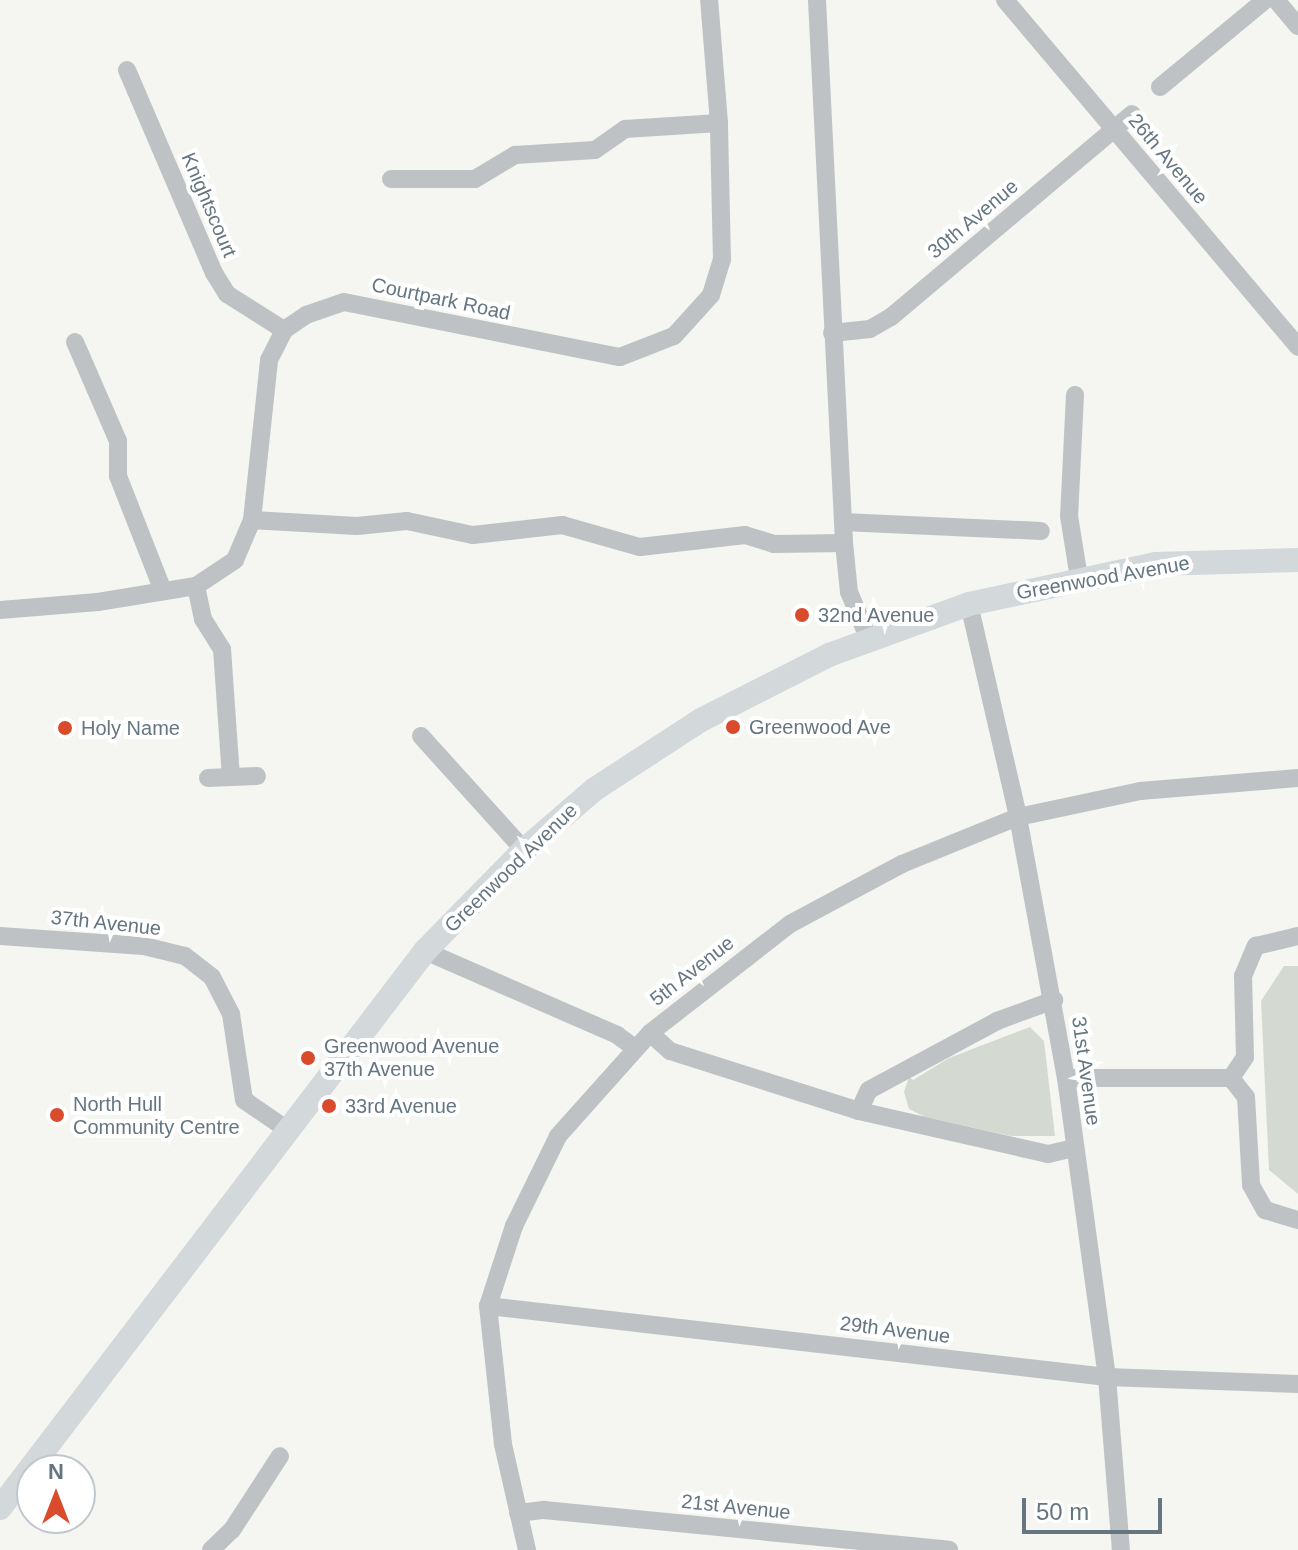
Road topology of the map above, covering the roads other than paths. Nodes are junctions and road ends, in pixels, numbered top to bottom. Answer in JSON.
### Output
{"nodes":[{"id":1,"x":709,"y":0,"type":"edge"},
{"id":2,"x":817,"y":0,"type":"edge"},
{"id":3,"x":1005,"y":0,"type":"edge"},
{"id":4,"x":1265,"y":0,"type":"edge"},
{"id":5,"x":1276,"y":0,"type":"edge"},
{"id":6,"x":1298,"y":26,"type":"edge"},
{"id":7,"x":127,"y":70,"type":"dead end"},
{"id":8,"x":1160,"y":87,"type":"dead end"},
{"id":9,"x":1132,"y":114,"type":"dead end"},
{"id":10,"x":719,"y":123,"type":"junction"},
{"id":11,"x":1114,"y":129,"type":"junction"},
{"id":12,"x":391,"y":179,"type":"dead end"},
{"id":13,"x":284,"y":330,"type":"junction"},
{"id":14,"x":832,"y":333,"type":"junction"},
{"id":15,"x":75,"y":342,"type":"dead end"},
{"id":16,"x":1298,"y":347,"type":"edge"},
{"id":17,"x":1075,"y":395,"type":"dead end"},
{"id":18,"x":252,"y":520,"type":"junction"},
{"id":19,"x":843,"y":522,"type":"junction"},
{"id":20,"x":1029,"y":537,"type":"dead end"},
{"id":21,"x":844,"y":543,"type":"junction"},
{"id":22,"x":1298,"y":560,"type":"edge"},
{"id":23,"x":1079,"y":578,"type":"junction"},
{"id":24,"x":196,"y":586,"type":"junction"},
{"id":25,"x":163,"y":591,"type":"junction"},
{"id":26,"x":969,"y":604,"type":"junction"},
{"id":27,"x":0,"y":610,"type":"edge"},
{"id":28,"x":868,"y":637,"type":"junction"},
{"id":29,"x":421,"y":736,"type":"dead end"},
{"id":30,"x":257,"y":776,"type":"dead end"},
{"id":31,"x":231,"y":777,"type":"junction"},
{"id":32,"x":208,"y":778,"type":"dead end"},
{"id":33,"x":1298,"y":778,"type":"edge"},
{"id":34,"x":1018,"y":817,"type":"junction"},
{"id":35,"x":524,"y":850,"type":"junction"},
{"id":36,"x":0,"y":936,"type":"edge"},
{"id":37,"x":1298,"y":936,"type":"edge"},
{"id":38,"x":425,"y":951,"type":"junction"},
{"id":39,"x":1054,"y":1000,"type":"junction"},
{"id":40,"x":650,"y":1033,"type":"junction"},
{"id":41,"x":635,"y":1048,"type":"junction"},
{"id":42,"x":1066,"y":1078,"type":"junction"},
{"id":43,"x":1231,"y":1078,"type":"junction"},
{"id":44,"x":859,"y":1111,"type":"junction"},
{"id":45,"x":286,"y":1129,"type":"junction"},
{"id":46,"x":1075,"y":1148,"type":"junction"},
{"id":47,"x":1298,"y":1220,"type":"edge"},
{"id":48,"x":488,"y":1306,"type":"junction"},
{"id":49,"x":1107,"y":1377,"type":"junction"},
{"id":50,"x":1298,"y":1384,"type":"edge"},
{"id":51,"x":41,"y":1454,"type":"edge"},
{"id":52,"x":280,"y":1456,"type":"dead end"},
{"id":53,"x":16,"y":1487,"type":"edge"},
{"id":54,"x":0,"y":1508,"type":"edge"},
{"id":55,"x":518,"y":1513,"type":"junction"},
{"id":56,"x":211,"y":1550,"type":"edge"},
{"id":57,"x":527,"y":1550,"type":"edge"},
{"id":58,"x":949,"y":1550,"type":"edge"},
{"id":59,"x":1121,"y":1550,"type":"edge"}],
"edges":[{"from":1,"to":10,"type":"street","name":"Courtpark Road"},
{"from":2,"to":14,"type":"street"},
{"from":3,"to":11,"type":"street","name":"26th Avenue"},
{"from":4,"to":8,"type":"street"},
{"from":5,"to":6,"type":"street"},
{"from":7,"to":13,"type":"street","name":"Knightscourt"},
{"from":9,"to":11,"type":"street","name":"30th Avenue"},
{"from":10,"to":12,"type":"street"},
{"from":10,"to":13,"type":"street","name":"Courtpark Road"},
{"from":11,"to":14,"type":"street","name":"30th Avenue"},
{"from":11,"to":16,"type":"street","name":"26th Avenue"},
{"from":13,"to":18,"type":"street"},
{"from":14,"to":19,"type":"street"},
{"from":15,"to":25,"type":"street"},
{"from":17,"to":23,"type":"street"},
{"from":18,"to":21,"type":"street"},
{"from":18,"to":24,"type":"street"},
{"from":19,"to":20,"type":"street"},
{"from":19,"to":21,"type":"street"},
{"from":21,"to":28,"type":"street"},
{"from":22,"to":23,"type":"street","name":"Greenwood Avenue"},
{"from":23,"to":26,"type":"street","name":"Greenwood Avenue"},
{"from":24,"to":25,"type":"street"},
{"from":24,"to":31,"type":"street"},
{"from":25,"to":27,"type":"street"},
{"from":26,"to":28,"type":"street","name":"Greenwood Avenue"},
{"from":26,"to":34,"type":"street","name":"31st Avenue"},
{"from":28,"to":35,"type":"street","name":"Greenwood Avenue"},
{"from":29,"to":35,"type":"street"},
{"from":30,"to":31,"type":"street"},
{"from":31,"to":32,"type":"street"},
{"from":33,"to":34,"type":"street","name":"5th Avenue"},
{"from":34,"to":39,"type":"street","name":"31st Avenue"},
{"from":34,"to":40,"type":"street","name":"5th Avenue"},
{"from":35,"to":38,"type":"street","name":"Greenwood Avenue"},
{"from":36,"to":45,"type":"street","name":"37th Avenue"},
{"from":37,"to":43,"type":"street"},
{"from":38,"to":41,"type":"street"},
{"from":38,"to":45,"type":"street","name":"Greenwood Avenue"},
{"from":39,"to":42,"type":"street","name":"31st Avenue"},
{"from":39,"to":44,"type":"street"},
{"from":40,"to":41,"type":"street","name":"5th Avenue"},
{"from":40,"to":44,"type":"street"},
{"from":41,"to":48,"type":"street","name":"5th Avenue"},
{"from":42,"to":43,"type":"street"},
{"from":42,"to":46,"type":"street","name":"31st Avenue"},
{"from":43,"to":47,"type":"street"},
{"from":44,"to":46,"type":"street"},
{"from":45,"to":51,"type":"street","name":"Greenwood Avenue"},
{"from":46,"to":49,"type":"street","name":"31st Avenue"},
{"from":48,"to":49,"type":"street","name":"29th Avenue"},
{"from":48,"to":55,"type":"street","name":"5th Avenue"},
{"from":49,"to":50,"type":"street","name":"29th Avenue"},
{"from":49,"to":59,"type":"street","name":"31st Avenue"},
{"from":52,"to":56,"type":"street"},
{"from":53,"to":54,"type":"street","name":"Greenwood Avenue"},
{"from":55,"to":57,"type":"street","name":"5th Avenue"},
{"from":55,"to":58,"type":"street","name":"21st Avenue"}]}
